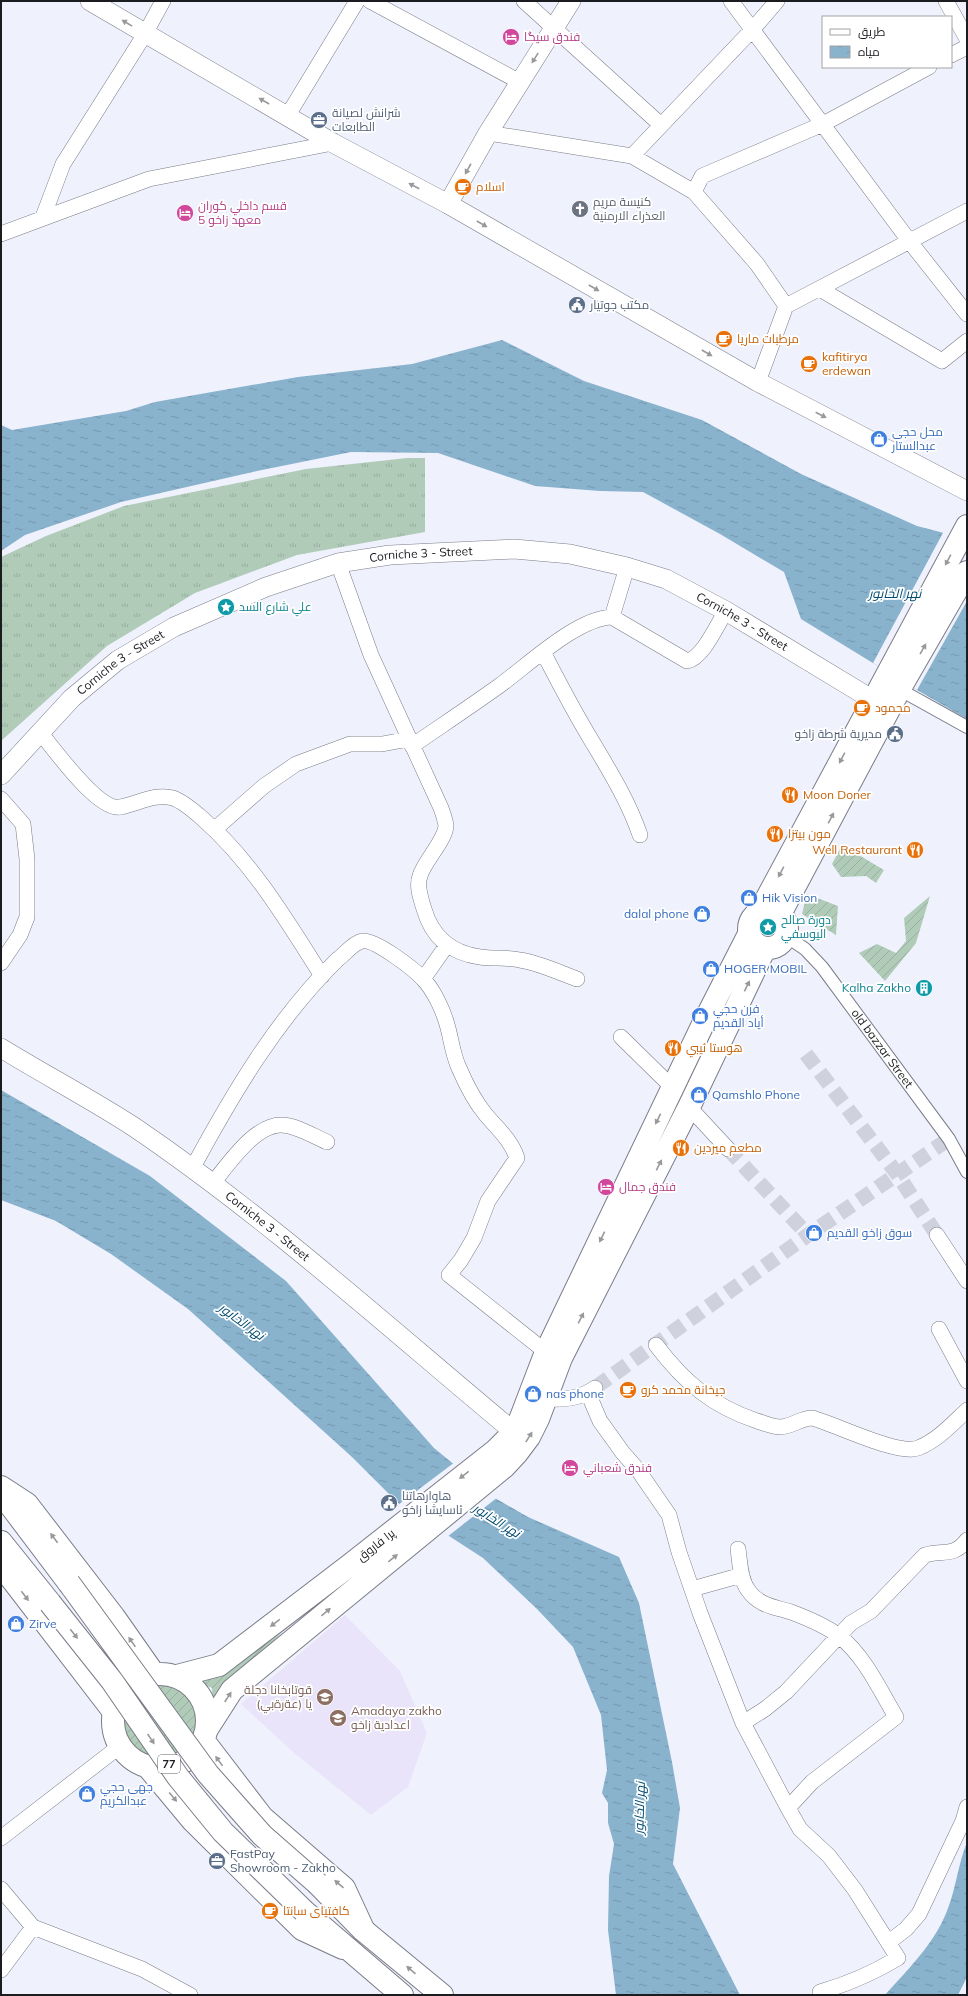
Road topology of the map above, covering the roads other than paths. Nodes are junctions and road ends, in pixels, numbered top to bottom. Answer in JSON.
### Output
{"nodes":[{"id":1,"x":90,"y":1,"type":"edge"},
{"id":2,"x":164,"y":1,"type":"edge"},
{"id":3,"x":357,"y":1,"type":"edge"},
{"id":4,"x":370,"y":1,"type":"edge"},
{"id":5,"x":524,"y":1,"type":"edge"},
{"id":6,"x":571,"y":1,"type":"edge"},
{"id":7,"x":731,"y":1,"type":"edge"},
{"id":8,"x":777,"y":1,"type":"edge"},
{"id":9,"x":946,"y":1,"type":"edge"},
{"id":10,"x":555,"y":27,"type":"junction"},
{"id":11,"x":752,"y":30,"type":"junction"},
{"id":12,"x":145,"y":34,"type":"junction"},
{"id":13,"x":967,"y":39,"type":"edge"},
{"id":14,"x":967,"y":47,"type":"edge"},
{"id":15,"x":952,"y":55,"type":"edge"},
{"id":16,"x":927,"y":68,"type":"edge"},
{"id":17,"x":520,"y":82,"type":"junction"},
{"id":18,"x":288,"y":115,"type":"junction"},
{"id":19,"x":823,"y":124,"type":"junction"},
{"id":20,"x":661,"y":125,"type":"junction"},
{"id":21,"x":488,"y":133,"type":"junction"},
{"id":22,"x":333,"y":143,"type":"junction"},
{"id":23,"x":632,"y":156,"type":"junction"},
{"id":24,"x":694,"y":192,"type":"junction"},
{"id":25,"x":448,"y":204,"type":"junction"},
{"id":26,"x":967,"y":211,"type":"edge"},
{"id":27,"x":43,"y":217,"type":"junction"},
{"id":28,"x":1,"y":234,"type":"edge"},
{"id":29,"x":910,"y":242,"type":"junction"},
{"id":30,"x":820,"y":289,"type":"junction"},
{"id":31,"x":786,"y":306,"type":"junction"},
{"id":32,"x":967,"y":314,"type":"edge"},
{"id":33,"x":967,"y":341,"type":"edge"},
{"id":34,"x":758,"y":382,"type":"junction"},
{"id":35,"x":967,"y":491,"type":"edge"},
{"id":36,"x":967,"y":526,"type":"edge"},
{"id":37,"x":338,"y":563,"type":"junction"},
{"id":38,"x":627,"y":566,"type":"junction"},
{"id":39,"x":967,"y":572,"type":"edge"},
{"id":40,"x":726,"y":610,"type":"junction"},
{"id":41,"x":612,"y":617,"type":"junction"},
{"id":42,"x":543,"y":652,"type":"junction"},
{"id":43,"x":894,"y":682,"type":"junction"},
{"id":44,"x":873,"y":700,"type":"junction"},
{"id":45,"x":967,"y":727,"type":"edge"},
{"id":46,"x":40,"y":732,"type":"junction"},
{"id":47,"x":411,"y":743,"type":"junction"},
{"id":48,"x":1,"y":775,"type":"edge"},
{"id":49,"x":1,"y":799,"type":"edge"},
{"id":50,"x":215,"y":829,"type":"junction"},
{"id":51,"x":640,"y":835,"type":"dead end"},
{"id":52,"x":770,"y":913,"type":"junction"},
{"id":53,"x":749,"y":934,"type":"junction"},
{"id":54,"x":786,"y":936,"type":"junction"},
{"id":55,"x":448,"y":945,"type":"junction"},
{"id":56,"x":765,"y":948,"type":"junction"},
{"id":57,"x":1,"y":963,"type":"edge"},
{"id":58,"x":322,"y":976,"type":"junction"},
{"id":59,"x":424,"y":979,"type":"junction"},
{"id":60,"x":577,"y":979,"type":"dead end"},
{"id":61,"x":621,"y":1037,"type":"dead end"},
{"id":62,"x":1,"y":1048,"type":"edge"},
{"id":63,"x":673,"y":1088,"type":"junction"},
{"id":64,"x":689,"y":1107,"type":"junction"},
{"id":65,"x":327,"y":1142,"type":"dead end"},
{"id":66,"x":728,"y":1149,"type":"tunnel mouth"},
{"id":67,"x":192,"y":1169,"type":"junction"},
{"id":68,"x":967,"y":1172,"type":"edge"},
{"id":69,"x":212,"y":1184,"type":"junction"},
{"id":70,"x":937,"y":1235,"type":"tunnel mouth"},
{"id":71,"x":967,"y":1281,"type":"edge"},
{"id":72,"x":939,"y":1329,"type":"dead end"},
{"id":73,"x":656,"y":1345,"type":"dead end"},
{"id":74,"x":546,"y":1352,"type":"junction"},
{"id":75,"x":967,"y":1381,"type":"edge"},
{"id":76,"x":545,"y":1399,"type":"junction"},
{"id":77,"x":967,"y":1410,"type":"edge"},
{"id":78,"x":514,"y":1432,"type":"junction"},
{"id":79,"x":499,"y":1459,"type":"junction"},
{"id":80,"x":1,"y":1486,"type":"edge"},
{"id":81,"x":1,"y":1493,"type":"edge"},
{"id":82,"x":967,"y":1540,"type":"edge"},
{"id":83,"x":738,"y":1549,"type":"dead end"},
{"id":84,"x":3,"y":1554,"type":"edge"},
{"id":85,"x":356,"y":1574,"type":"junction"},
{"id":86,"x":742,"y":1575,"type":"junction"},
{"id":87,"x":692,"y":1589,"type":"junction"},
{"id":88,"x":114,"y":1617,"type":"junction"},
{"id":89,"x":840,"y":1636,"type":"junction"},
{"id":90,"x":68,"y":1654,"type":"junction"},
{"id":91,"x":154,"y":1674,"type":"junction"},
{"id":92,"x":177,"y":1676,"type":"junction"},
{"id":93,"x":114,"y":1712,"type":"junction"},
{"id":94,"x":743,"y":1723,"type":"junction"},
{"id":95,"x":205,"y":1735,"type":"junction"},
{"id":96,"x":120,"y":1746,"type":"junction"},
{"id":97,"x":148,"y":1767,"type":"junction"},
{"id":98,"x":237,"y":1786,"type":"junction"},
{"id":99,"x":967,"y":1807,"type":"edge"},
{"id":100,"x":788,"y":1808,"type":"junction"},
{"id":101,"x":193,"y":1821,"type":"junction"},
{"id":102,"x":1,"y":1838,"type":"edge"},
{"id":103,"x":1,"y":1890,"type":"edge"},
{"id":104,"x":33,"y":1927,"type":"junction"},
{"id":105,"x":364,"y":1930,"type":"junction"},
{"id":106,"x":889,"y":1942,"type":"junction"},
{"id":107,"x":351,"y":1951,"type":"junction"},
{"id":108,"x":1,"y":1970,"type":"edge"},
{"id":109,"x":820,"y":1992,"type":"dead end"},
{"id":110,"x":190,"y":1995,"type":"edge"},
{"id":111,"x":402,"y":1995,"type":"edge"},
{"id":112,"x":442,"y":1995,"type":"edge"}],
"edges":[{"from":12,"to":1,"type":"street","one_way":true},
{"from":2,"to":12,"type":"street"},
{"from":3,"to":18,"type":"street"},
{"from":4,"to":17,"type":"street"},
{"from":5,"to":10,"type":"street"},
{"from":6,"to":10,"type":"street"},
{"from":7,"to":11,"type":"street"},
{"from":8,"to":11,"type":"street"},
{"from":9,"to":13,"type":"street"},
{"from":10,"to":17,"type":"street","one_way":true},
{"from":10,"to":20,"type":"street"},
{"from":11,"to":19,"type":"street"},
{"from":11,"to":20,"type":"street"},
{"from":18,"to":12,"type":"street","one_way":true},
{"from":12,"to":27,"type":"street"},
{"from":14,"to":15,"type":"street"},
{"from":16,"to":19,"type":"street"},
{"from":17,"to":21,"type":"street"},
{"from":18,"to":22,"type":"street"},
{"from":19,"to":24,"type":"street"},
{"from":19,"to":29,"type":"street"},
{"from":20,"to":23,"type":"street"},
{"from":21,"to":23,"type":"street"},
{"from":21,"to":25,"type":"street","one_way":true},
{"from":25,"to":22,"type":"street","one_way":true},
{"from":22,"to":27,"type":"street"},
{"from":23,"to":24,"type":"street"},
{"from":24,"to":31,"type":"street"},
{"from":25,"to":34,"type":"street","one_way":true},
{"from":26,"to":29,"type":"street"},
{"from":27,"to":28,"type":"street"},
{"from":29,"to":30,"type":"street"},
{"from":29,"to":32,"type":"street"},
{"from":30,"to":31,"type":"street"},
{"from":30,"to":33,"type":"street"},
{"from":31,"to":34,"type":"street"},
{"from":34,"to":35,"type":"street","one_way":true},
{"from":36,"to":43,"type":"main road","one_way":true},
{"from":37,"to":38,"type":"street","name":"Corniche 3 - Street"},
{"from":37,"to":46,"type":"street","name":"Corniche 3 - Street"},
{"from":37,"to":47,"type":"street"},
{"from":38,"to":40,"type":"street","name":"Corniche 3 - Street"},
{"from":38,"to":41,"type":"street"},
{"from":43,"to":39,"type":"main road","one_way":true},
{"from":40,"to":41,"type":"street"},
{"from":40,"to":44,"type":"street","name":"Corniche 3 - Street"},
{"from":41,"to":42,"type":"street"},
{"from":42,"to":47,"type":"street"},
{"from":42,"to":51,"type":"street"},
{"from":43,"to":44,"type":"main road"},
{"from":43,"to":45,"type":"street"},
{"from":52,"to":43,"type":"main road","one_way":true},
{"from":44,"to":52,"type":"main road","one_way":true},
{"from":46,"to":48,"type":"street","name":"Corniche 3 - Street"},
{"from":46,"to":50,"type":"street"},
{"from":47,"to":50,"type":"street"},
{"from":47,"to":55,"type":"street"},
{"from":49,"to":57,"type":"street"},
{"from":50,"to":58,"type":"street"},
{"from":52,"to":53,"type":"main road"},
{"from":52,"to":54,"type":"main road"},
{"from":53,"to":56,"type":"main road"},
{"from":53,"to":63,"type":"main road"},
{"from":54,"to":56,"type":"main road"},
{"from":54,"to":68,"type":"street","name":"old bazzar Street"},
{"from":55,"to":59,"type":"street"},
{"from":55,"to":60,"type":"street"},
{"from":64,"to":56,"type":"main road","one_way":true},
{"from":58,"to":59,"type":"street"},
{"from":58,"to":67,"type":"street"},
{"from":59,"to":74,"type":"street"},
{"from":61,"to":63,"type":"street"},
{"from":62,"to":67,"type":"street","name":"Corniche 3 - Street"},
{"from":63,"to":74,"type":"main road","one_way":true},
{"from":64,"to":66,"type":"street"},
{"from":76,"to":64,"type":"main road","one_way":true},
{"from":65,"to":69,"type":"street"},
{"from":67,"to":69,"type":"street","name":"Corniche 3 - Street"},
{"from":69,"to":78,"type":"street","name":"Corniche 3 - Street"},
{"from":70,"to":71,"type":"street"},
{"from":72,"to":75,"type":"street"},
{"from":73,"to":77,"type":"street"},
{"from":74,"to":78,"type":"main road"},
{"from":79,"to":76,"type":"main road","one_way":true},
{"from":76,"to":87,"type":"street"},
{"from":78,"to":79,"type":"main road"},
{"from":79,"to":85,"type":"main road","name":"پرا فاروق"},
{"from":88,"to":80,"type":"main road","one_way":true},
{"from":81,"to":105,"type":"main road","number":"77","bridge":true},
{"from":82,"to":89,"type":"street"},
{"from":83,"to":86,"type":"street"},
{"from":84,"to":90,"type":"main road","one_way":true},
{"from":84,"to":107,"type":"main road","number":"77","one_way":true,"bridge":true},
{"from":85,"to":92,"type":"main road","one_way":true},
{"from":95,"to":85,"type":"main road","one_way":true},
{"from":86,"to":87,"type":"street"},
{"from":86,"to":89,"type":"street"},
{"from":87,"to":94,"type":"street"},
{"from":88,"to":90,"type":"main road"},
{"from":91,"to":88,"type":"main road","one_way":true},
{"from":89,"to":94,"type":"street"},
{"from":89,"to":100,"type":"street"},
{"from":90,"to":93,"type":"main road"},
{"from":91,"to":92,"type":"main road"},
{"from":91,"to":93,"type":"main road"},
{"from":92,"to":95,"type":"main road"},
{"from":93,"to":96,"type":"main road"},
{"from":94,"to":100,"type":"street"},
{"from":95,"to":97,"type":"main road"},
{"from":98,"to":95,"type":"main road","one_way":true},
{"from":96,"to":97,"type":"main road"},
{"from":96,"to":102,"type":"street"},
{"from":97,"to":101,"type":"main road","one_way":true},
{"from":98,"to":101,"type":"main road"},
{"from":105,"to":98,"type":"main road","one_way":true},
{"from":99,"to":106,"type":"street"},
{"from":100,"to":106,"type":"street"},
{"from":101,"to":107,"type":"main road"},
{"from":103,"to":104,"type":"street"},
{"from":104,"to":108,"type":"street"},
{"from":104,"to":110,"type":"street"},
{"from":112,"to":105,"type":"main road","number":"77","one_way":true},
{"from":106,"to":109,"type":"street"},
{"from":107,"to":111,"type":"main road","number":"77"}]}
